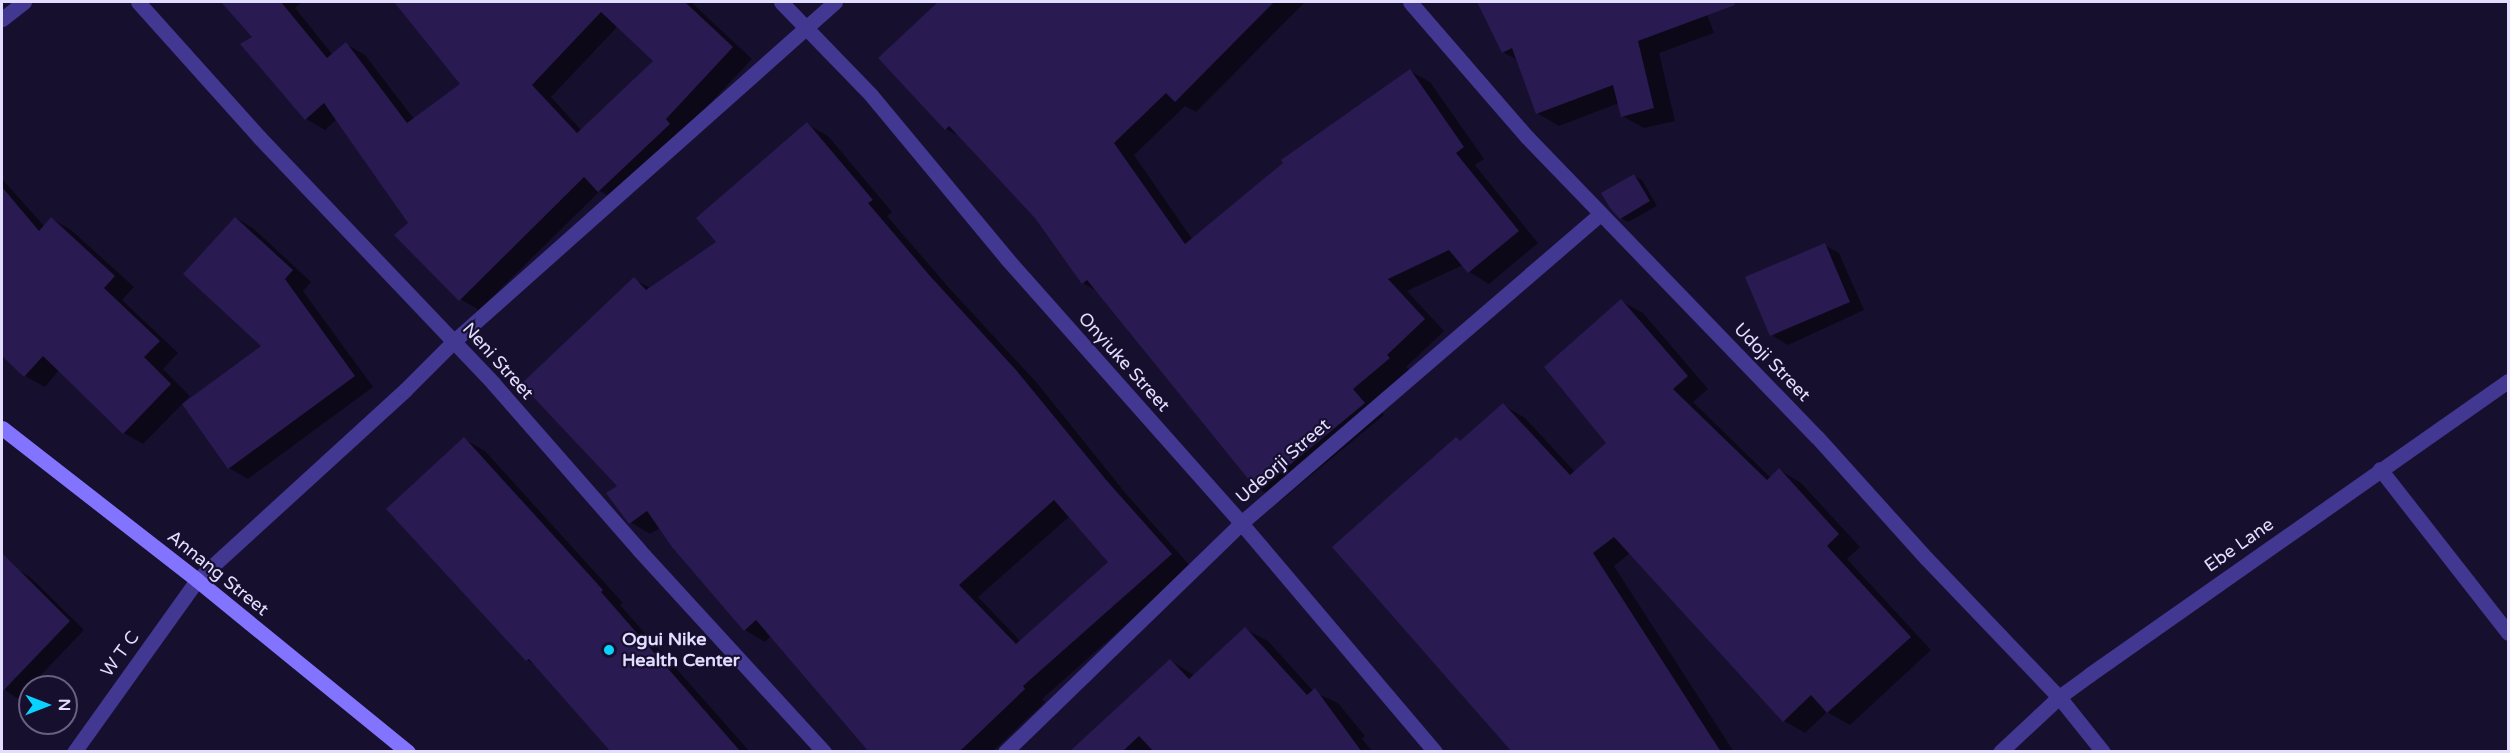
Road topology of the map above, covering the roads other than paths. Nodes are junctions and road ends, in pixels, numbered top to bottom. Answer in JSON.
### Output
{"nodes":[{"id":1,"x":24,"y":2,"type":"edge"},
{"id":2,"x":138,"y":2,"type":"edge"},
{"id":3,"x":781,"y":2,"type":"edge"},
{"id":4,"x":835,"y":2,"type":"edge"},
{"id":5,"x":1410,"y":2,"type":"edge"},
{"id":6,"x":2,"y":19,"type":"edge"},
{"id":7,"x":805,"y":27,"type":"junction"},
{"id":8,"x":1600,"y":214,"type":"junction"},
{"id":9,"x":454,"y":341,"type":"junction"},
{"id":10,"x":2508,"y":381,"type":"edge"},
{"id":11,"x":2,"y":428,"type":"edge"},
{"id":12,"x":2380,"y":469,"type":"junction"},
{"id":13,"x":1241,"y":523,"type":"junction"},
{"id":14,"x":197,"y":580,"type":"junction"},
{"id":15,"x":2508,"y":633,"type":"edge"},
{"id":16,"x":2059,"y":698,"type":"junction"},
{"id":17,"x":74,"y":752,"type":"edge"},
{"id":18,"x":408,"y":752,"type":"edge"},
{"id":19,"x":824,"y":752,"type":"edge"},
{"id":20,"x":1005,"y":752,"type":"edge"},
{"id":21,"x":1435,"y":752,"type":"edge"},
{"id":22,"x":2000,"y":752,"type":"edge"},
{"id":23,"x":2103,"y":752,"type":"edge"}],
"edges":[{"from":1,"to":6,"type":"street"},
{"from":2,"to":9,"type":"street","name":"Neni Street"},
{"from":3,"to":7,"type":"street","name":"Onyiuke Street"},
{"from":4,"to":7,"type":"street","name":"W T C"},
{"from":5,"to":8,"type":"street","name":"Udoji Street"},
{"from":7,"to":9,"type":"street","name":"W T C"},
{"from":7,"to":13,"type":"street","name":"Onyiuke Street"},
{"from":8,"to":13,"type":"street","name":"Udeorji Street"},
{"from":8,"to":16,"type":"street","name":"Udoji Street"},
{"from":9,"to":14,"type":"street","name":"W T C"},
{"from":9,"to":19,"type":"street","name":"Neni Street"},
{"from":10,"to":12,"type":"street","name":"Ebe Lane"},
{"from":11,"to":14,"type":"main road","name":"Annang Street"},
{"from":12,"to":15,"type":"street"},
{"from":12,"to":16,"type":"street","name":"Ebe Lane"},
{"from":13,"to":20,"type":"street","name":"Udeorji Street"},
{"from":13,"to":21,"type":"street","name":"Onyiuke Street"},
{"from":14,"to":17,"type":"street","name":"W T C"},
{"from":14,"to":18,"type":"main road","name":"Annang Street"},
{"from":16,"to":22,"type":"street","name":"Ebe Lane"},
{"from":16,"to":23,"type":"street","name":"Udoji Street"}]}
